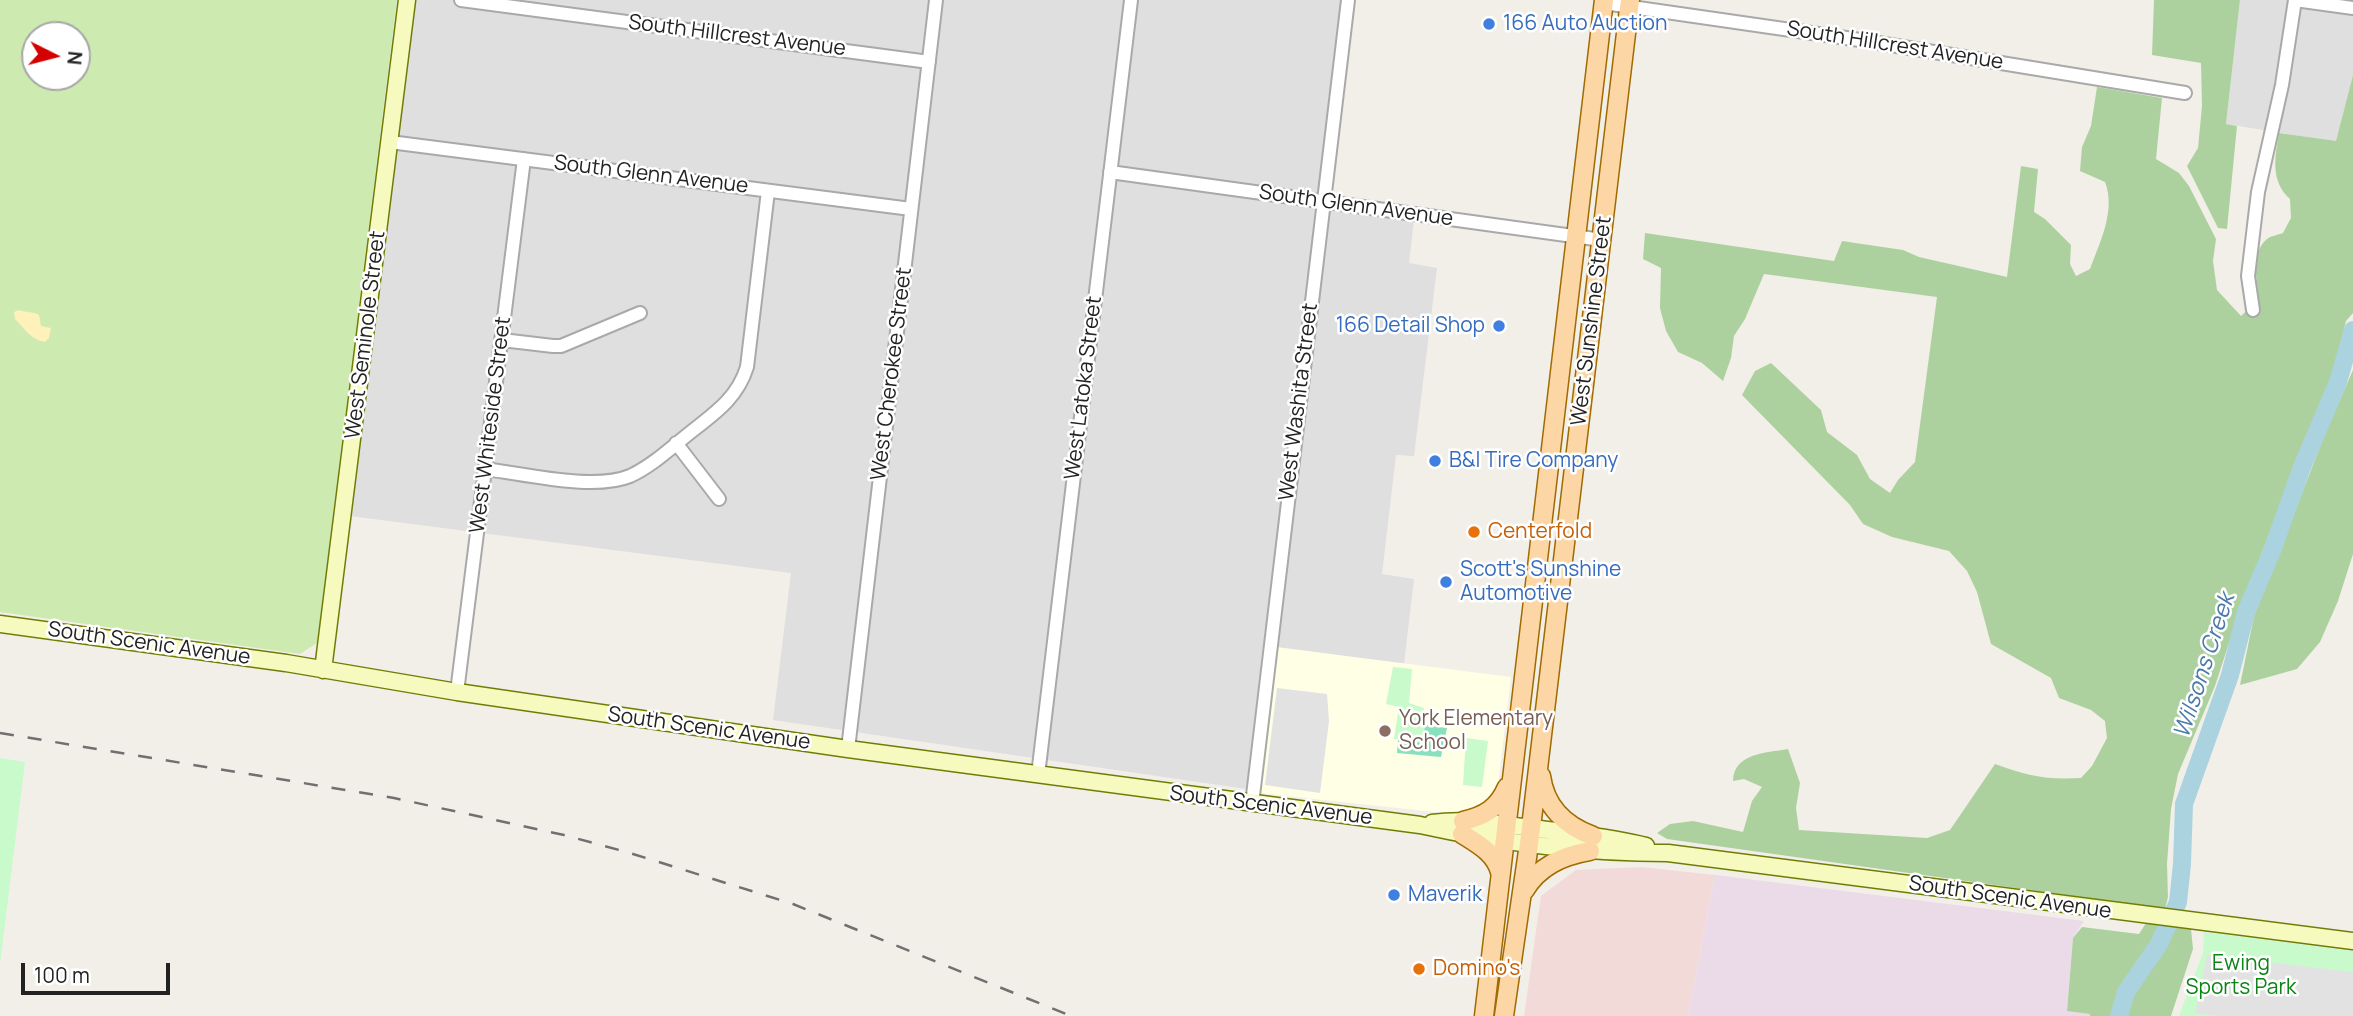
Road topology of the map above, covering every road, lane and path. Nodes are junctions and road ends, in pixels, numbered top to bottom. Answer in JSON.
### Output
{"nodes":[{"id":1,"x":407,"y":0,"type":"edge"},
{"id":2,"x":461,"y":0,"type":"edge"},
{"id":3,"x":936,"y":0,"type":"edge"},
{"id":4,"x":1131,"y":0,"type":"edge"},
{"id":5,"x":1348,"y":0,"type":"edge"},
{"id":6,"x":2295,"y":0,"type":"edge"},
{"id":7,"x":1604,"y":1,"type":"edge"},
{"id":8,"x":1630,"y":3,"type":"edge"},
{"id":9,"x":2353,"y":8,"type":"edge"},
{"id":10,"x":929,"y":62,"type":"junction"},
{"id":11,"x":2185,"y":93,"type":"dead end"},
{"id":12,"x":390,"y":142,"type":"junction"},
{"id":13,"x":524,"y":159,"type":"junction"},
{"id":14,"x":1110,"y":172,"type":"junction"},
{"id":15,"x":768,"y":191,"type":"junction"},
{"id":16,"x":1323,"y":202,"type":"junction"},
{"id":17,"x":911,"y":209,"type":"junction"},
{"id":18,"x":1576,"y":236,"type":"junction"},
{"id":19,"x":1602,"y":240,"type":"junction"},
{"id":20,"x":2253,"y":310,"type":"dead end"},
{"id":21,"x":640,"y":313,"type":"dead end"},
{"id":22,"x":502,"y":340,"type":"junction"},
{"id":23,"x":676,"y":443,"type":"junction"},
{"id":24,"x":485,"y":469,"type":"junction"},
{"id":25,"x":719,"y":499,"type":"dead end"},
{"id":26,"x":0,"y":624,"type":"edge"},
{"id":27,"x":323,"y":670,"type":"junction"},
{"id":28,"x":457,"y":692,"type":"junction"},
{"id":29,"x":848,"y":749,"type":"junction"},
{"id":30,"x":1539,"y":763,"type":"junction"},
{"id":31,"x":1038,"y":775,"type":"junction"},
{"id":32,"x":1511,"y":777,"type":"junction"},
{"id":33,"x":1252,"y":804,"type":"junction"},
{"id":34,"x":1462,"y":827,"type":"junction"},
{"id":35,"x":1504,"y":833,"type":"junction"},
{"id":36,"x":1530,"y":836,"type":"junction"},
{"id":37,"x":1591,"y":843,"type":"junction"},
{"id":38,"x":1500,"y":879,"type":"junction"},
{"id":39,"x":1522,"y":894,"type":"junction"},
{"id":40,"x":2353,"y":941,"type":"edge"},
{"id":41,"x":1484,"y":1016,"type":"edge"},
{"id":42,"x":1504,"y":1016,"type":"edge"}],
"edges":[{"from":1,"to":12,"type":"main road","name":"West Seminole Street"},
{"from":2,"to":10,"type":"street","name":"South Hillcrest Avenue"},
{"from":3,"to":10,"type":"street","name":"West Cherokee Street"},
{"from":4,"to":14,"type":"street","name":"West Latoka Street"},
{"from":5,"to":16,"type":"street","name":"West Washita Street"},
{"from":6,"to":9,"type":"street"},
{"from":6,"to":20,"type":"street"},
{"from":7,"to":8,"type":"street","name":"South Hillcrest Avenue"},
{"from":7,"to":18,"type":"main road","name":"West Sunshine Street"},
{"from":8,"to":11,"type":"street","name":"South Hillcrest Avenue"},
{"from":8,"to":19,"type":"main road","name":"West Sunshine Street"},
{"from":10,"to":17,"type":"street","name":"West Cherokee Street"},
{"from":12,"to":13,"type":"street","name":"South Glenn Avenue"},
{"from":12,"to":27,"type":"main road","name":"West Seminole Street"},
{"from":13,"to":15,"type":"street","name":"South Glenn Avenue"},
{"from":13,"to":22,"type":"street","name":"West Whiteside Street"},
{"from":14,"to":16,"type":"street","name":"South Glenn Avenue"},
{"from":14,"to":31,"type":"street","name":"West Latoka Street"},
{"from":15,"to":17,"type":"street","name":"South Glenn Avenue"},
{"from":15,"to":23,"type":"street"},
{"from":16,"to":18,"type":"street","name":"South Glenn Avenue"},
{"from":16,"to":33,"type":"street","name":"West Washita Street"},
{"from":17,"to":29,"type":"street","name":"West Cherokee Street"},
{"from":18,"to":19,"type":"street","name":"South Glenn Avenue"},
{"from":18,"to":32,"type":"main road","name":"West Sunshine Street"},
{"from":19,"to":30,"type":"main road","name":"West Sunshine Street"},
{"from":21,"to":22,"type":"street"},
{"from":22,"to":24,"type":"street","name":"West Whiteside Street"},
{"from":23,"to":24,"type":"street"},
{"from":23,"to":25,"type":"street"},
{"from":24,"to":28,"type":"street","name":"West Whiteside Street"},
{"from":26,"to":27,"type":"main road","name":"South Scenic Avenue"},
{"from":27,"to":28,"type":"main road","name":"South Scenic Avenue"},
{"from":28,"to":29,"type":"main road","name":"South Scenic Avenue"},
{"from":29,"to":31,"type":"main road","name":"South Scenic Avenue"},
{"from":30,"to":36,"type":"main road","name":"West Sunshine Street"},
{"from":30,"to":37,"type":"main road"},
{"from":31,"to":33,"type":"main road","name":"South Scenic Avenue"},
{"from":32,"to":34,"type":"main road"},
{"from":32,"to":35,"type":"main road","name":"West Sunshine Street"},
{"from":33,"to":34,"type":"main road","name":"South Scenic Avenue"},
{"from":34,"to":35,"type":"main road","name":"South Scenic Avenue"},
{"from":34,"to":38,"type":"main road"},
{"from":35,"to":36,"type":"main road","name":"South Scenic Avenue"},
{"from":35,"to":38,"type":"main road","name":"West Sunshine Street"},
{"from":36,"to":37,"type":"main road","name":"South Scenic Avenue"},
{"from":36,"to":39,"type":"main road","name":"West Sunshine Street"},
{"from":37,"to":39,"type":"main road"},
{"from":37,"to":40,"type":"main road","name":"South Scenic Avenue"},
{"from":38,"to":41,"type":"main road","name":"West Sunshine Street"},
{"from":39,"to":42,"type":"main road","name":"West Sunshine Street"}]}
